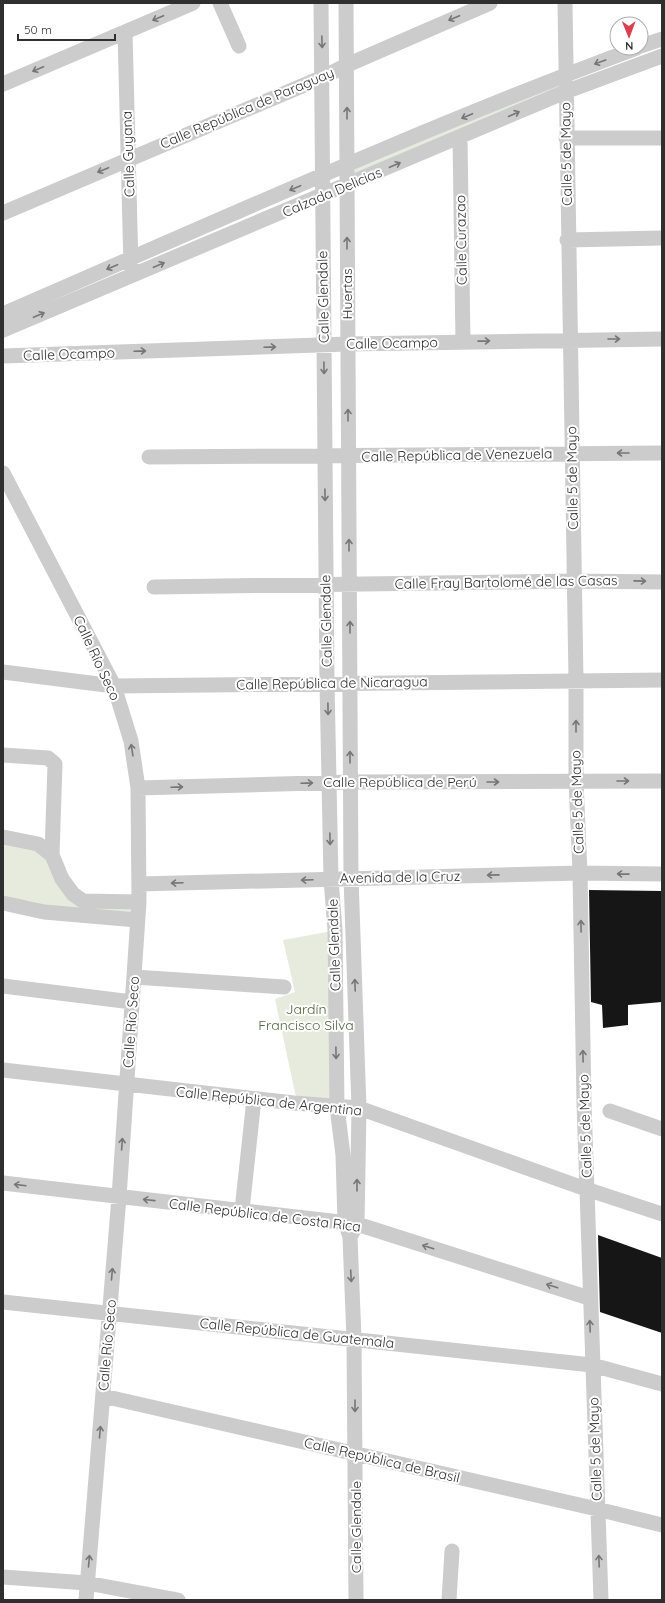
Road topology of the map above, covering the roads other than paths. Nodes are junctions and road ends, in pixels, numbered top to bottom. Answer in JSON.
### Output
{"nodes":[{"id":1,"x":194,"y":3,"type":"edge"},
{"id":2,"x":220,"y":3,"type":"edge"},
{"id":3,"x":321,"y":3,"type":"edge"},
{"id":4,"x":346,"y":3,"type":"edge"},
{"id":5,"x":490,"y":3,"type":"edge"},
{"id":6,"x":564,"y":3,"type":"edge"},
{"id":7,"x":125,"y":32,"type":"junction"},
{"id":8,"x":662,"y":39,"type":"edge"},
{"id":9,"x":649,"y":43,"type":"edge"},
{"id":10,"x":239,"y":46,"type":"dead end"},
{"id":11,"x":616,"y":56,"type":"edge"},
{"id":12,"x":662,"y":56,"type":"edge"},
{"id":13,"x":347,"y":65,"type":"junction"},
{"id":14,"x":565,"y":75,"type":"junction"},
{"id":15,"x":323,"y":77,"type":"junction"},
{"id":16,"x":3,"y":84,"type":"edge"},
{"id":17,"x":565,"y":92,"type":"junction"},
{"id":18,"x":460,"y":138,"type":"junction"},
{"id":19,"x":566,"y":138,"type":"junction"},
{"id":20,"x":662,"y":138,"type":"edge"},
{"id":21,"x":128,"y":159,"type":"junction"},
{"id":22,"x":346,"y":166,"type":"junction"},
{"id":23,"x":322,"y":176,"type":"junction"},
{"id":24,"x":347,"y":186,"type":"junction"},
{"id":25,"x":322,"y":196,"type":"junction"},
{"id":26,"x":3,"y":213,"type":"edge"},
{"id":27,"x":662,"y":238,"type":"edge"},
{"id":28,"x":567,"y":240,"type":"junction"},
{"id":29,"x":131,"y":259,"type":"junction"},
{"id":30,"x":132,"y":276,"type":"junction"},
{"id":31,"x":3,"y":314,"type":"edge"},
{"id":32,"x":3,"y":330,"type":"edge"},
{"id":33,"x":570,"y":339,"type":"junction"},
{"id":34,"x":662,"y":339,"type":"edge"},
{"id":35,"x":463,"y":342,"type":"junction"},
{"id":36,"x":348,"y":344,"type":"junction"},
{"id":37,"x":324,"y":345,"type":"junction"},
{"id":38,"x":3,"y":356,"type":"edge"},
{"id":39,"x":662,"y":452,"type":"edge"},
{"id":40,"x":572,"y":453,"type":"junction"},
{"id":41,"x":325,"y":456,"type":"junction"},
{"id":42,"x":348,"y":456,"type":"junction"},
{"id":43,"x":149,"y":457,"type":"dead end"},
{"id":44,"x":3,"y":473,"type":"edge"},
{"id":45,"x":574,"y":581,"type":"junction"},
{"id":46,"x":662,"y":582,"type":"edge"},
{"id":47,"x":326,"y":584,"type":"junction"},
{"id":48,"x":349,"y":584,"type":"junction"},
{"id":49,"x":154,"y":587,"type":"dead end"},
{"id":50,"x":3,"y":672,"type":"edge"},
{"id":51,"x":576,"y":680,"type":"junction"},
{"id":52,"x":662,"y":680,"type":"edge"},
{"id":53,"x":350,"y":682,"type":"junction"},
{"id":54,"x":327,"y":683,"type":"junction"},
{"id":55,"x":114,"y":686,"type":"junction"},
{"id":56,"x":3,"y":755,"type":"edge"},
{"id":57,"x":576,"y":781,"type":"junction"},
{"id":58,"x":662,"y":781,"type":"edge"},
{"id":59,"x":329,"y":782,"type":"junction"},
{"id":60,"x":350,"y":782,"type":"junction"},
{"id":61,"x":138,"y":788,"type":"junction"},
{"id":62,"x":3,"y":837,"type":"edge"},
{"id":63,"x":52,"y":855,"type":"junction"},
{"id":64,"x":580,"y":873,"type":"junction"},
{"id":65,"x":662,"y":874,"type":"edge"},
{"id":66,"x":351,"y":878,"type":"junction"},
{"id":67,"x":331,"y":879,"type":"junction"},
{"id":68,"x":139,"y":884,"type":"junction"},
{"id":69,"x":139,"y":902,"type":"junction"},
{"id":70,"x":3,"y":903,"type":"edge"},
{"id":71,"x":82,"y":908,"type":"junction"},
{"id":72,"x":137,"y":920,"type":"junction"},
{"id":73,"x":134,"y":976,"type":"junction"},
{"id":74,"x":3,"y":986,"type":"edge"},
{"id":75,"x":284,"y":987,"type":"dead end"},
{"id":76,"x":132,"y":1002,"type":"junction"},
{"id":77,"x":3,"y":1070,"type":"edge"},
{"id":78,"x":127,"y":1085,"type":"junction"},
{"id":79,"x":254,"y":1098,"type":"junction"},
{"id":80,"x":337,"y":1107,"type":"junction"},
{"id":81,"x":359,"y":1108,"type":"junction"},
{"id":82,"x":610,"y":1111,"type":"dead end"},
{"id":83,"x":662,"y":1129,"type":"edge"},
{"id":84,"x":3,"y":1183,"type":"edge"},
{"id":85,"x":586,"y":1189,"type":"junction"},
{"id":86,"x":119,"y":1197,"type":"junction"},
{"id":87,"x":242,"y":1210,"type":"junction"},
{"id":88,"x":662,"y":1214,"type":"edge"},
{"id":89,"x":350,"y":1228,"type":"junction"},
{"id":90,"x":589,"y":1298,"type":"junction"},
{"id":91,"x":3,"y":1302,"type":"edge"},
{"id":92,"x":109,"y":1313,"type":"junction"},
{"id":93,"x":354,"y":1339,"type":"junction"},
{"id":94,"x":592,"y":1365,"type":"junction"},
{"id":95,"x":662,"y":1384,"type":"edge"},
{"id":96,"x":103,"y":1396,"type":"junction"},
{"id":97,"x":355,"y":1454,"type":"junction"},
{"id":98,"x":597,"y":1509,"type":"junction"},
{"id":99,"x":662,"y":1525,"type":"edge"},
{"id":100,"x":452,"y":1551,"type":"dead end"},
{"id":101,"x":3,"y":1577,"type":"edge"},
{"id":102,"x":87,"y":1583,"type":"junction"},
{"id":103,"x":86,"y":1600,"type":"edge"},
{"id":104,"x":178,"y":1600,"type":"edge"},
{"id":105,"x":356,"y":1600,"type":"edge"},
{"id":106,"x":449,"y":1600,"type":"edge"},
{"id":107,"x":600,"y":1600,"type":"edge"}],
"edges":[{"from":1,"to":7,"type":"street","one_way":true},
{"from":2,"to":10,"type":"street"},
{"from":3,"to":15,"type":"street","name":"Calle Glendale","one_way":true},
{"from":4,"to":13,"type":"street","name":"Huertas"},
{"from":5,"to":13,"type":"street","name":"Calle República de Paraguay","one_way":true},
{"from":6,"to":14,"type":"street","name":"Calle 5 de Mayo"},
{"from":7,"to":16,"type":"street","one_way":true},
{"from":7,"to":21,"type":"street","name":"Calle Guyana"},
{"from":8,"to":9,"type":"street"},
{"from":11,"to":14,"type":"street","name":"Calzada Delicias","one_way":true},
{"from":12,"to":17,"type":"street","name":"Calzada Delicias"},
{"from":13,"to":15,"type":"street","name":"Calle República de Paraguay"},
{"from":22,"to":13,"type":"street","name":"Huertas","one_way":true},
{"from":14,"to":17,"type":"street","name":"Calle 5 de Mayo"},
{"from":14,"to":22,"type":"street","name":"Calzada Delicias","one_way":true},
{"from":15,"to":21,"type":"street","name":"Calle República de Paraguay"},
{"from":15,"to":23,"type":"street","name":"Calle Glendale"},
{"from":18,"to":17,"type":"street","name":"Calzada Delicias","one_way":true},
{"from":17,"to":19,"type":"street","name":"Calle 5 de Mayo"},
{"from":24,"to":18,"type":"street","name":"Calzada Delicias","one_way":true},
{"from":18,"to":35,"type":"street","name":"Calle Curazao"},
{"from":19,"to":20,"type":"street"},
{"from":19,"to":28,"type":"street","name":"Calle 5 de Mayo"},
{"from":21,"to":26,"type":"street","name":"Calle República de Paraguay","one_way":true},
{"from":21,"to":29,"type":"street","name":"Calle Guyana"},
{"from":22,"to":23,"type":"street","name":"Calzada Delicias"},
{"from":22,"to":24,"type":"street","name":"Huertas"},
{"from":23,"to":25,"type":"street","name":"Calle Glendale"},
{"from":23,"to":29,"type":"street","name":"Calzada Delicias","one_way":true},
{"from":24,"to":25,"type":"street","name":"Calzada Delicias"},
{"from":36,"to":24,"type":"street","name":"Huertas","one_way":true},
{"from":30,"to":25,"type":"street","name":"Calzada Delicias","one_way":true},
{"from":25,"to":37,"type":"street","name":"Calle Glendale"},
{"from":27,"to":28,"type":"street"},
{"from":28,"to":33,"type":"street","name":"Calle 5 de Mayo"},
{"from":29,"to":30,"type":"street","name":"Calle Guyana"},
{"from":29,"to":31,"type":"street","name":"Calzada Delicias","one_way":true},
{"from":32,"to":30,"type":"street","name":"Calzada Delicias","one_way":true},
{"from":33,"to":34,"type":"street","name":"Calle Ocampo","one_way":true},
{"from":35,"to":33,"type":"street","name":"Calle Ocampo","one_way":true},
{"from":33,"to":40,"type":"street","name":"Calle 5 de Mayo"},
{"from":35,"to":36,"type":"street","name":"Calle Ocampo"},
{"from":36,"to":37,"type":"street","name":"Calle Ocampo"},
{"from":42,"to":36,"type":"street","name":"Huertas","one_way":true},
{"from":38,"to":37,"type":"street","name":"Calle Ocampo","one_way":true},
{"from":37,"to":41,"type":"street","name":"Calle Glendale","one_way":true},
{"from":39,"to":40,"type":"street","name":"Calle República de Venezuela","one_way":true},
{"from":40,"to":42,"type":"street","name":"Calle República de Venezuela"},
{"from":40,"to":45,"type":"street","name":"Calle 5 de Mayo"},
{"from":41,"to":42,"type":"street","name":"Calle República de Venezuela"},
{"from":41,"to":43,"type":"street","name":"Calle República de Venezuela"},
{"from":41,"to":47,"type":"street","name":"Calle Glendale","one_way":true},
{"from":48,"to":42,"type":"street","name":"Huertas","one_way":true},
{"from":44,"to":55,"type":"street","name":"Calle Río Seco"},
{"from":45,"to":46,"type":"street","name":"Calle Fray Bartolomé de las Casas","one_way":true},
{"from":45,"to":48,"type":"street","name":"Calle Fray Bartolomé de las Casas"},
{"from":45,"to":51,"type":"street","name":"Calle 5 de Mayo"},
{"from":47,"to":48,"type":"street","name":"Calle Fray Bartolomé de las Casas"},
{"from":47,"to":49,"type":"street","name":"Calle Fray Bartolomé de las Casas"},
{"from":47,"to":54,"type":"street","name":"Calle Glendale"},
{"from":53,"to":48,"type":"street","name":"Calle Glendale","one_way":true},
{"from":50,"to":55,"type":"street","name":"Calle República de Nicaragua"},
{"from":51,"to":52,"type":"street","name":"Calle República de Nicaragua"},
{"from":51,"to":53,"type":"street","name":"Calle República de Nicaragua"},
{"from":57,"to":51,"type":"street","name":"Calle 5 de Mayo","one_way":true},
{"from":53,"to":54,"type":"street","name":"Calle República de Nicaragua"},
{"from":60,"to":53,"type":"street","name":"Calle Glendale","one_way":true},
{"from":54,"to":55,"type":"street","name":"Calle República de Nicaragua"},
{"from":54,"to":59,"type":"street","name":"Calle Glendale","one_way":true},
{"from":61,"to":55,"type":"street","name":"Calle Río Seco","one_way":true},
{"from":56,"to":63,"type":"street"},
{"from":57,"to":58,"type":"street","name":"Calle República de Perú","one_way":true},
{"from":60,"to":57,"type":"street","name":"Calle República de Perú","one_way":true},
{"from":57,"to":64,"type":"street","name":"Calle 5 de Mayo"},
{"from":59,"to":60,"type":"street","name":"Calle República de Perú"},
{"from":61,"to":59,"type":"street","name":"Calle República de Perú","one_way":true},
{"from":59,"to":67,"type":"street","name":"Calle Glendale","one_way":true},
{"from":60,"to":66,"type":"street","name":"Calle Glendale"},
{"from":61,"to":68,"type":"street","name":"Calle Río Seco"},
{"from":62,"to":63,"type":"street"},
{"from":63,"to":71,"type":"street"},
{"from":65,"to":64,"type":"street","name":"Avenida de la Cruz","one_way":true},
{"from":64,"to":66,"type":"street","name":"Avenida de la Cruz","one_way":true},
{"from":85,"to":64,"type":"street","name":"Calle 5 de Mayo","one_way":true},
{"from":66,"to":67,"type":"street","name":"Avenida de la Cruz"},
{"from":81,"to":66,"type":"street","name":"Calle Glendale","one_way":true},
{"from":67,"to":68,"type":"street","name":"Avenida de la Cruz","one_way":true},
{"from":67,"to":80,"type":"street","name":"Calle Glendale","one_way":true},
{"from":68,"to":69,"type":"street","name":"Calle Río Seco"},
{"from":69,"to":71,"type":"street"},
{"from":69,"to":72,"type":"street","name":"Calle Río Seco"},
{"from":70,"to":71,"type":"street"},
{"from":71,"to":72,"type":"street"},
{"from":72,"to":73,"type":"street","name":"Calle Río Seco"},
{"from":73,"to":75,"type":"street"},
{"from":73,"to":76,"type":"street","name":"Calle Río Seco"},
{"from":74,"to":76,"type":"street"},
{"from":76,"to":78,"type":"street","name":"Calle Río Seco"},
{"from":77,"to":78,"type":"street","name":"Calle República de Argentina"},
{"from":78,"to":79,"type":"street","name":"Calle República de Argentina"},
{"from":86,"to":78,"type":"street","name":"Calle Río Seco","one_way":true},
{"from":79,"to":80,"type":"street","name":"Calle República de Argentina"},
{"from":79,"to":87,"type":"street"},
{"from":80,"to":81,"type":"street","name":"Calle República de Argentina"},
{"from":80,"to":89,"type":"street","name":"Calle Glendale"},
{"from":81,"to":85,"type":"street","name":"Calle República de Argentina"},
{"from":89,"to":81,"type":"street","name":"Calle Glendale","one_way":true},
{"from":82,"to":83,"type":"street"},
{"from":86,"to":84,"type":"street","name":"Calle República de Costa Rica","one_way":true},
{"from":85,"to":88,"type":"street","name":"Calle República de Argentina"},
{"from":85,"to":90,"type":"street","name":"Calle 5 de Mayo"},
{"from":87,"to":86,"type":"street","name":"Calle República de Costa Rica","one_way":true},
{"from":92,"to":86,"type":"street","name":"Calle Río Seco","one_way":true},
{"from":87,"to":89,"type":"street","name":"Calle República de Costa Rica"},
{"from":90,"to":89,"type":"street","name":"Calle República de Costa Rica","one_way":true},
{"from":89,"to":93,"type":"street","name":"Calle Glendale","one_way":true},
{"from":94,"to":90,"type":"street","name":"Calle 5 de Mayo","one_way":true},
{"from":91,"to":92,"type":"street","name":"Calle República de Guatemala"},
{"from":92,"to":93,"type":"street","name":"Calle República de Guatemala"},
{"from":92,"to":96,"type":"street","name":"Calle Río Seco"},
{"from":93,"to":94,"type":"street","name":"Calle República de Guatemala"},
{"from":93,"to":97,"type":"street","name":"Calle Glendale","one_way":true},
{"from":94,"to":95,"type":"street","name":"Calle República de Guatemala"},
{"from":94,"to":98,"type":"street","name":"Calle 5 de Mayo"},
{"from":96,"to":97,"type":"street","name":"Calle República de Brasil"},
{"from":102,"to":96,"type":"street","name":"Calle Río Seco","one_way":true},
{"from":97,"to":98,"type":"street","name":"Calle República de Brasil"},
{"from":97,"to":105,"type":"street","name":"Calle Glendale"},
{"from":98,"to":99,"type":"street","name":"Calle República de Brasil"},
{"from":107,"to":98,"type":"street","name":"Calle 5 de Mayo","one_way":true},
{"from":100,"to":106,"type":"street"},
{"from":101,"to":102,"type":"street"},
{"from":102,"to":103,"type":"street","name":"Calle Río Seco"},
{"from":102,"to":104,"type":"street"}]}
